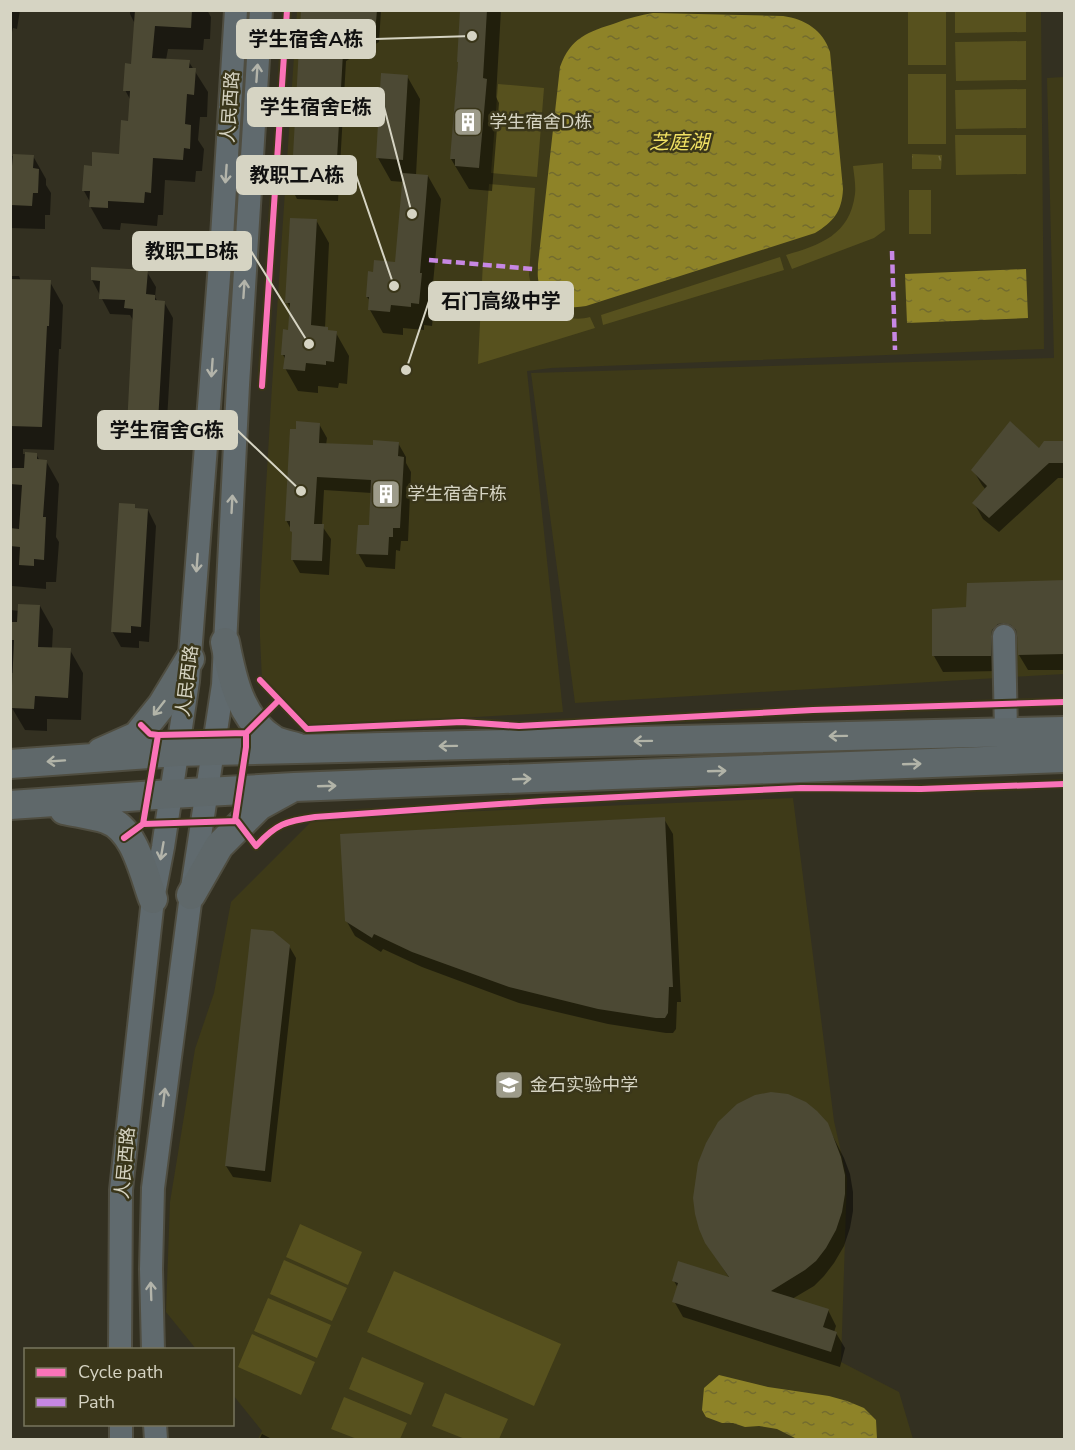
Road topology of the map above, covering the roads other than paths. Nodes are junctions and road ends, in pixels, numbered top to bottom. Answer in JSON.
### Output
{"nodes":[{"id":1,"x":236,"y":10,"type":"edge"},
{"id":2,"x":261,"y":10,"type":"edge"},
{"id":3,"x":1004,"y":636,"type":"dead end"},
{"id":4,"x":225,"y":642,"type":"junction"},
{"id":5,"x":190,"y":659,"type":"junction"},
{"id":6,"x":1065,"y":731,"type":"edge"},
{"id":7,"x":1006,"y":732,"type":"junction"},
{"id":8,"x":304,"y":749,"type":"junction"},
{"id":9,"x":213,"y":751,"type":"junction"},
{"id":10,"x":177,"y":752,"type":"junction"},
{"id":11,"x":1065,"y":758,"type":"edge"},
{"id":12,"x":86,"y":759,"type":"junction"},
{"id":13,"x":10,"y":764,"type":"edge"},
{"id":14,"x":294,"y":787,"type":"junction"},
{"id":15,"x":206,"y":792,"type":"junction"},
{"id":16,"x":171,"y":794,"type":"junction"},
{"id":17,"x":20,"y":804,"type":"edge"},
{"id":18,"x":191,"y":895,"type":"junction"},
{"id":19,"x":153,"y":899,"type":"junction"},
{"id":20,"x":120,"y":1348,"type":"edge"},
{"id":21,"x":153,"y":1348,"type":"edge"}],
"edges":[{"from":1,"to":5,"type":"street","name":"人民西路","one_way":true},
{"from":4,"to":2,"type":"street","one_way":true},
{"from":3,"to":7,"type":"street"},
{"from":4,"to":8,"type":"main road"},
{"from":4,"to":9,"type":"street"},
{"from":5,"to":10,"type":"street","name":"人民西路"},
{"from":5,"to":12,"type":"main road","one_way":true},
{"from":6,"to":7,"type":"main road"},
{"from":7,"to":8,"type":"main road","one_way":true},
{"from":8,"to":9,"type":"main road"},
{"from":9,"to":10,"type":"main road"},
{"from":9,"to":15,"type":"street"},
{"from":10,"to":12,"type":"main road"},
{"from":10,"to":16,"type":"street","name":"人民西路"},
{"from":14,"to":11,"type":"main road","one_way":true},
{"from":12,"to":13,"type":"main road","one_way":true},
{"from":14,"to":15,"type":"main road"},
{"from":14,"to":18,"type":"main road"},
{"from":15,"to":16,"type":"main road"},
{"from":15,"to":18,"type":"street"},
{"from":16,"to":17,"type":"main road"},
{"from":16,"to":19,"type":"street","name":"人民西路","one_way":true},
{"from":17,"to":19,"type":"main road"},
{"from":21,"to":18,"type":"street","one_way":true},
{"from":19,"to":20,"type":"street","name":"人民西路"}]}
